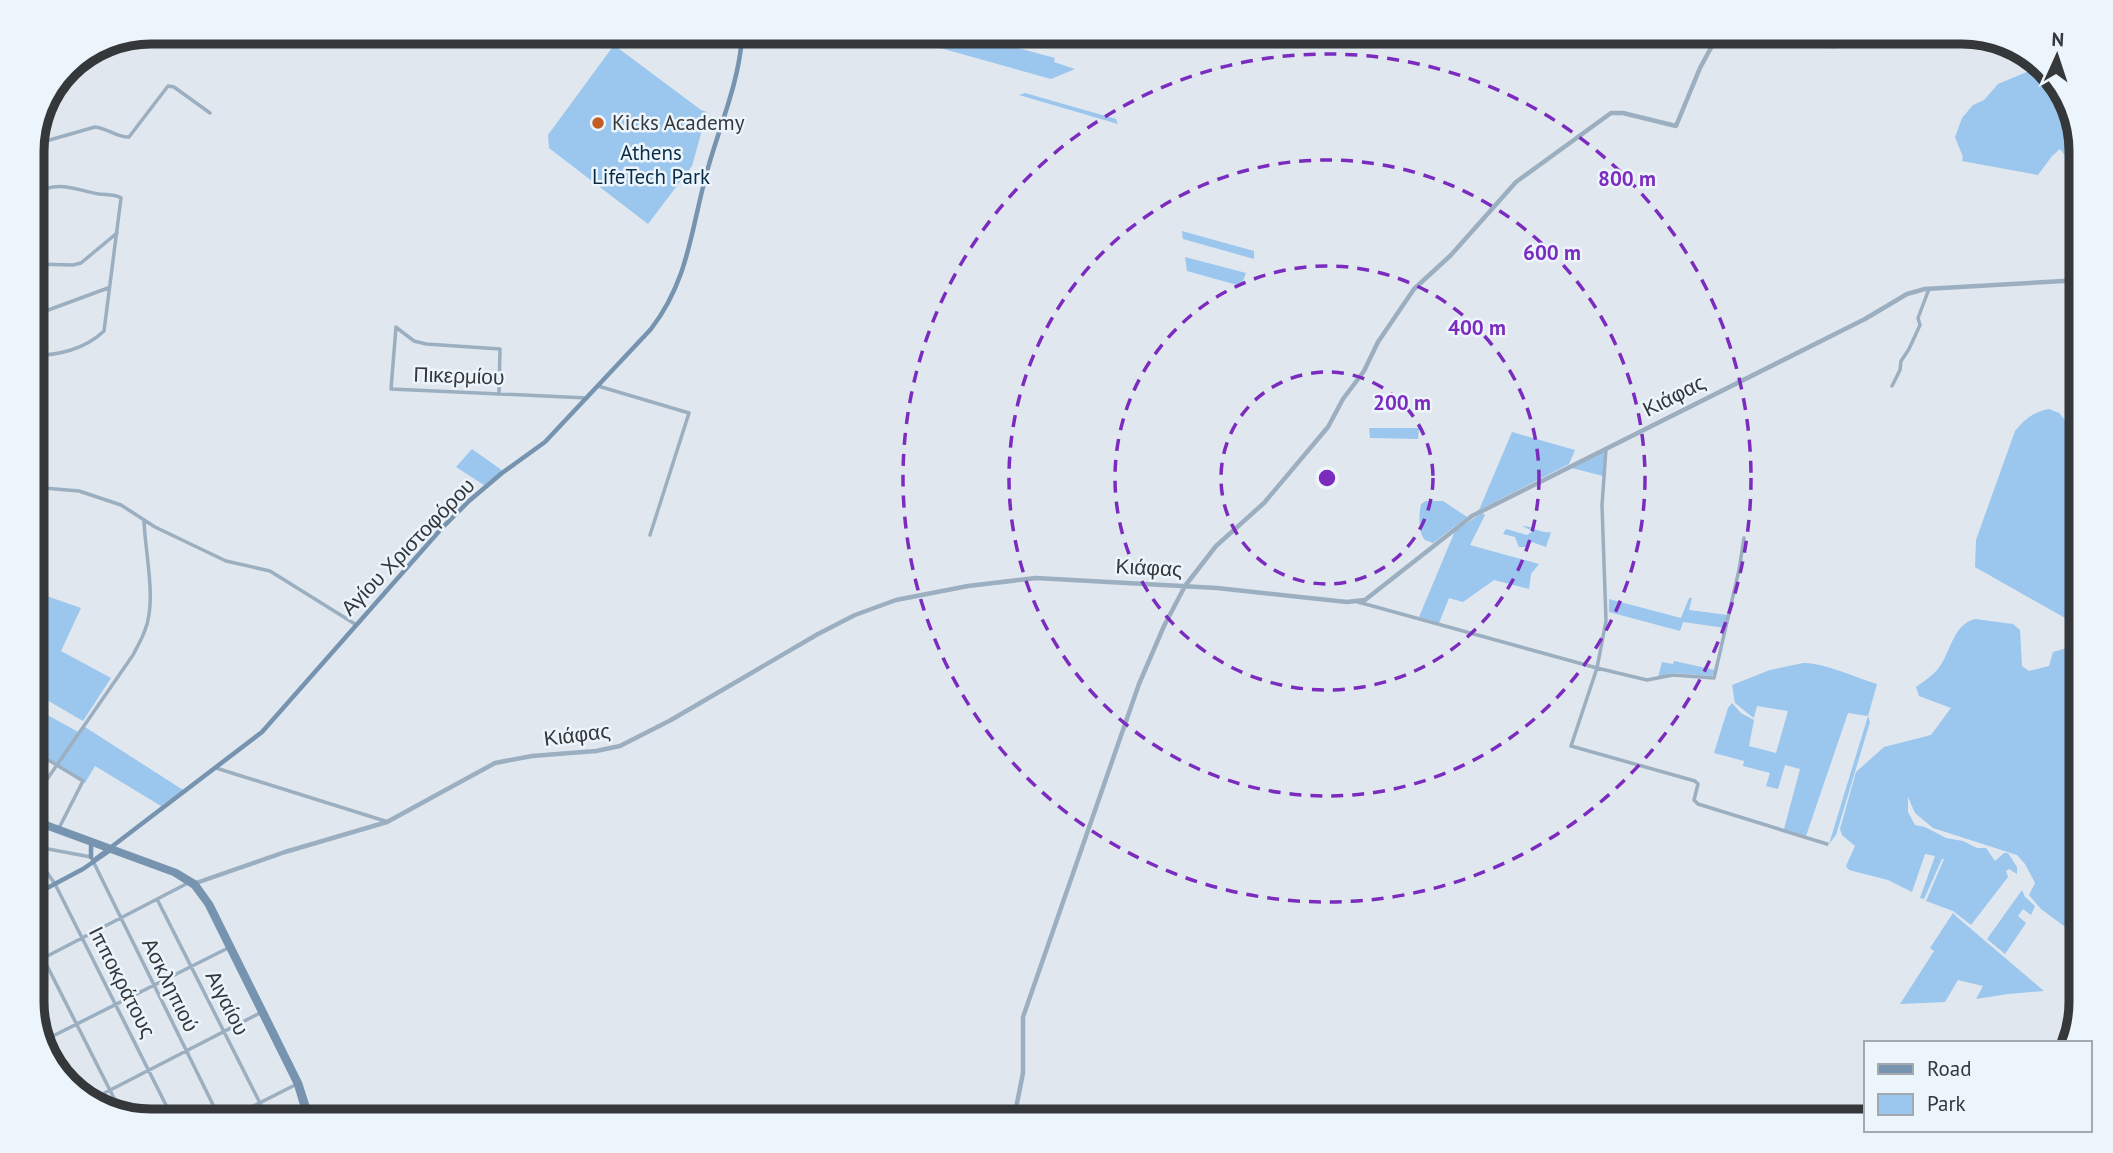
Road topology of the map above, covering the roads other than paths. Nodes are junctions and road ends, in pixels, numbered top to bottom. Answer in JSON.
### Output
{"nodes":[{"id":1,"x":741,"y":44,"type":"edge"},
{"id":2,"x":1712,"y":44,"type":"edge"},
{"id":3,"x":210,"y":113,"type":"dead end"},
{"id":4,"x":44,"y":142,"type":"edge"},
{"id":5,"x":44,"y":190,"type":"edge"},
{"id":6,"x":117,"y":233,"type":"junction"},
{"id":7,"x":44,"y":264,"type":"edge"},
{"id":8,"x":2069,"y":281,"type":"edge"},
{"id":9,"x":108,"y":288,"type":"junction"},
{"id":10,"x":1929,"y":289,"type":"junction"},
{"id":11,"x":44,"y":312,"type":"edge"},
{"id":12,"x":44,"y":354,"type":"edge"},
{"id":13,"x":598,"y":386,"type":"junction"},
{"id":14,"x":1892,"y":386,"type":"dead end"},
{"id":15,"x":499,"y":393,"type":"junction"},
{"id":16,"x":587,"y":398,"type":"junction"},
{"id":17,"x":1606,"y":448,"type":"junction"},
{"id":18,"x":44,"y":487,"type":"edge"},
{"id":19,"x":144,"y":521,"type":"junction"},
{"id":20,"x":650,"y":535,"type":"dead end"},
{"id":21,"x":1744,"y":538,"type":"dead end"},
{"id":22,"x":1185,"y":586,"type":"junction"},
{"id":23,"x":1358,"y":602,"type":"junction"},
{"id":24,"x":355,"y":624,"type":"junction"},
{"id":25,"x":1597,"y":668,"type":"junction"},
{"id":26,"x":44,"y":757,"type":"edge"},
{"id":27,"x":58,"y":765,"type":"junction"},
{"id":28,"x":216,"y":768,"type":"junction"},
{"id":29,"x":44,"y":784,"type":"edge"},
{"id":30,"x":387,"y":822,"type":"junction"},
{"id":31,"x":44,"y":824,"type":"edge"},
{"id":32,"x":44,"y":825,"type":"edge"},
{"id":33,"x":59,"y":828,"type":"junction"},
{"id":34,"x":90,"y":844,"type":"junction"},
{"id":35,"x":1827,"y":844,"type":"dead end"},
{"id":36,"x":44,"y":849,"type":"edge"},
{"id":37,"x":109,"y":849,"type":"junction"},
{"id":38,"x":92,"y":860,"type":"junction"},
{"id":39,"x":44,"y":870,"type":"edge"},
{"id":40,"x":189,"y":883,"type":"junction"},
{"id":41,"x":196,"y":883,"type":"junction"},
{"id":42,"x":55,"y":884,"type":"junction"},
{"id":43,"x":44,"y":890,"type":"edge"},
{"id":44,"x":157,"y":899,"type":"junction"},
{"id":45,"x":120,"y":919,"type":"junction"},
{"id":46,"x":82,"y":939,"type":"junction"},
{"id":47,"x":228,"y":948,"type":"junction"},
{"id":48,"x":44,"y":958,"type":"joint"},
{"id":49,"x":190,"y":966,"type":"junction"},
{"id":50,"x":152,"y":985,"type":"junction"},
{"id":51,"x":115,"y":1005,"type":"junction"},
{"id":52,"x":260,"y":1013,"type":"junction"},
{"id":53,"x":77,"y":1024,"type":"junction"},
{"id":54,"x":223,"y":1032,"type":"junction"},
{"id":55,"x":49,"y":1038,"type":"edge"},
{"id":56,"x":186,"y":1051,"type":"junction"},
{"id":57,"x":148,"y":1070,"type":"junction"},
{"id":58,"x":298,"y":1083,"type":"junction"},
{"id":59,"x":109,"y":1090,"type":"junction"},
{"id":60,"x":99,"y":1096,"type":"edge"},
{"id":61,"x":116,"y":1103,"type":"edge"},
{"id":62,"x":260,"y":1103,"type":"junction"},
{"id":63,"x":168,"y":1109,"type":"edge"},
{"id":64,"x":216,"y":1109,"type":"edge"},
{"id":65,"x":248,"y":1109,"type":"edge"},
{"id":66,"x":262,"y":1109,"type":"edge"},
{"id":67,"x":305,"y":1109,"type":"edge"},
{"id":68,"x":1017,"y":1109,"type":"edge"}],
"edges":[{"from":1,"to":13,"type":"main road","name":"Αγίου Χριστοφόρου"},
{"from":2,"to":22,"type":"street"},
{"from":3,"to":4,"type":"street"},
{"from":5,"to":6,"type":"street"},
{"from":6,"to":7,"type":"street"},
{"from":6,"to":9,"type":"street"},
{"from":8,"to":10,"type":"street","name":"Κιάφας"},
{"from":9,"to":11,"type":"street"},
{"from":9,"to":12,"type":"street"},
{"from":10,"to":14,"type":"street"},
{"from":10,"to":17,"type":"street","name":"Κιάφας"},
{"from":13,"to":16,"type":"main road","name":"Αγίου Χριστοφόρου"},
{"from":13,"to":20,"type":"street"},
{"from":15,"to":15,"type":"street","name":"Πικερμίου"},
{"from":15,"to":16,"type":"street","name":"Πικερμίου"},
{"from":16,"to":24,"type":"main road","name":"Αγίου Χριστοφόρου"},
{"from":17,"to":23,"type":"street","name":"Κιάφας"},
{"from":17,"to":25,"type":"street"},
{"from":18,"to":19,"type":"street"},
{"from":19,"to":24,"type":"street"},
{"from":19,"to":27,"type":"street"},
{"from":21,"to":25,"type":"street"},
{"from":22,"to":23,"type":"street","name":"Κιάφας"},
{"from":22,"to":30,"type":"street","name":"Κιάφας"},
{"from":22,"to":68,"type":"street"},
{"from":23,"to":25,"type":"street"},
{"from":24,"to":28,"type":"main road","name":"Αγίου Χριστοφόρου"},
{"from":25,"to":35,"type":"street"},
{"from":26,"to":27,"type":"street"},
{"from":27,"to":29,"type":"street"},
{"from":27,"to":33,"type":"street"},
{"from":28,"to":30,"type":"street"},
{"from":28,"to":37,"type":"main road","name":"Αγίου Χριστοφόρου"},
{"from":30,"to":41,"type":"street","name":"Κιάφας"},
{"from":31,"to":33,"type":"main road"},
{"from":32,"to":34,"type":"main road"},
{"from":33,"to":37,"type":"main road"},
{"from":34,"to":37,"type":"main road"},
{"from":34,"to":38,"type":"main road"},
{"from":36,"to":38,"type":"street"},
{"from":37,"to":38,"type":"main road","name":"Αγίου Χριστοφόρου"},
{"from":37,"to":40,"type":"main road"},
{"from":37,"to":41,"type":"main road"},
{"from":38,"to":42,"type":"main road","name":"Αγίου Χριστοφόρου"},
{"from":38,"to":45,"type":"street","name":"Ασκληπιού"},
{"from":39,"to":42,"type":"street","name":"Ιπποκράτους"},
{"from":40,"to":44,"type":"street"},
{"from":40,"to":47,"type":"main road"},
{"from":41,"to":58,"type":"main road"},
{"from":42,"to":43,"type":"main road","name":"Αγίου Χριστοφόρου"},
{"from":42,"to":46,"type":"street","name":"Ιπποκράτους"},
{"from":44,"to":45,"type":"street"},
{"from":44,"to":49,"type":"street","name":"Αιγαίου"},
{"from":45,"to":46,"type":"street"},
{"from":45,"to":50,"type":"street","name":"Ασκληπιού"},
{"from":46,"to":48,"type":"street"},
{"from":46,"to":51,"type":"street","name":"Ιπποκράτους"},
{"from":47,"to":49,"type":"street"},
{"from":47,"to":52,"type":"main road"},
{"from":48,"to":53,"type":"street"},
{"from":49,"to":50,"type":"street"},
{"from":49,"to":54,"type":"street","name":"Αιγαίου"},
{"from":50,"to":51,"type":"street"},
{"from":50,"to":56,"type":"street","name":"Ασκληπιού"},
{"from":51,"to":53,"type":"street"},
{"from":51,"to":57,"type":"street","name":"Ιπποκράτους"},
{"from":52,"to":54,"type":"street"},
{"from":52,"to":58,"type":"main road"},
{"from":53,"to":55,"type":"street"},
{"from":53,"to":59,"type":"street"},
{"from":54,"to":56,"type":"street"},
{"from":54,"to":62,"type":"street","name":"Αιγαίου"},
{"from":56,"to":57,"type":"street"},
{"from":56,"to":64,"type":"street","name":"Ασκληπιού"},
{"from":57,"to":59,"type":"street"},
{"from":57,"to":63,"type":"street","name":"Ιπποκράτους"},
{"from":58,"to":62,"type":"street"},
{"from":58,"to":67,"type":"main road"},
{"from":59,"to":60,"type":"street"},
{"from":59,"to":61,"type":"street"},
{"from":62,"to":65,"type":"street"},
{"from":62,"to":66,"type":"street","name":"Αιγαίου"}]}
